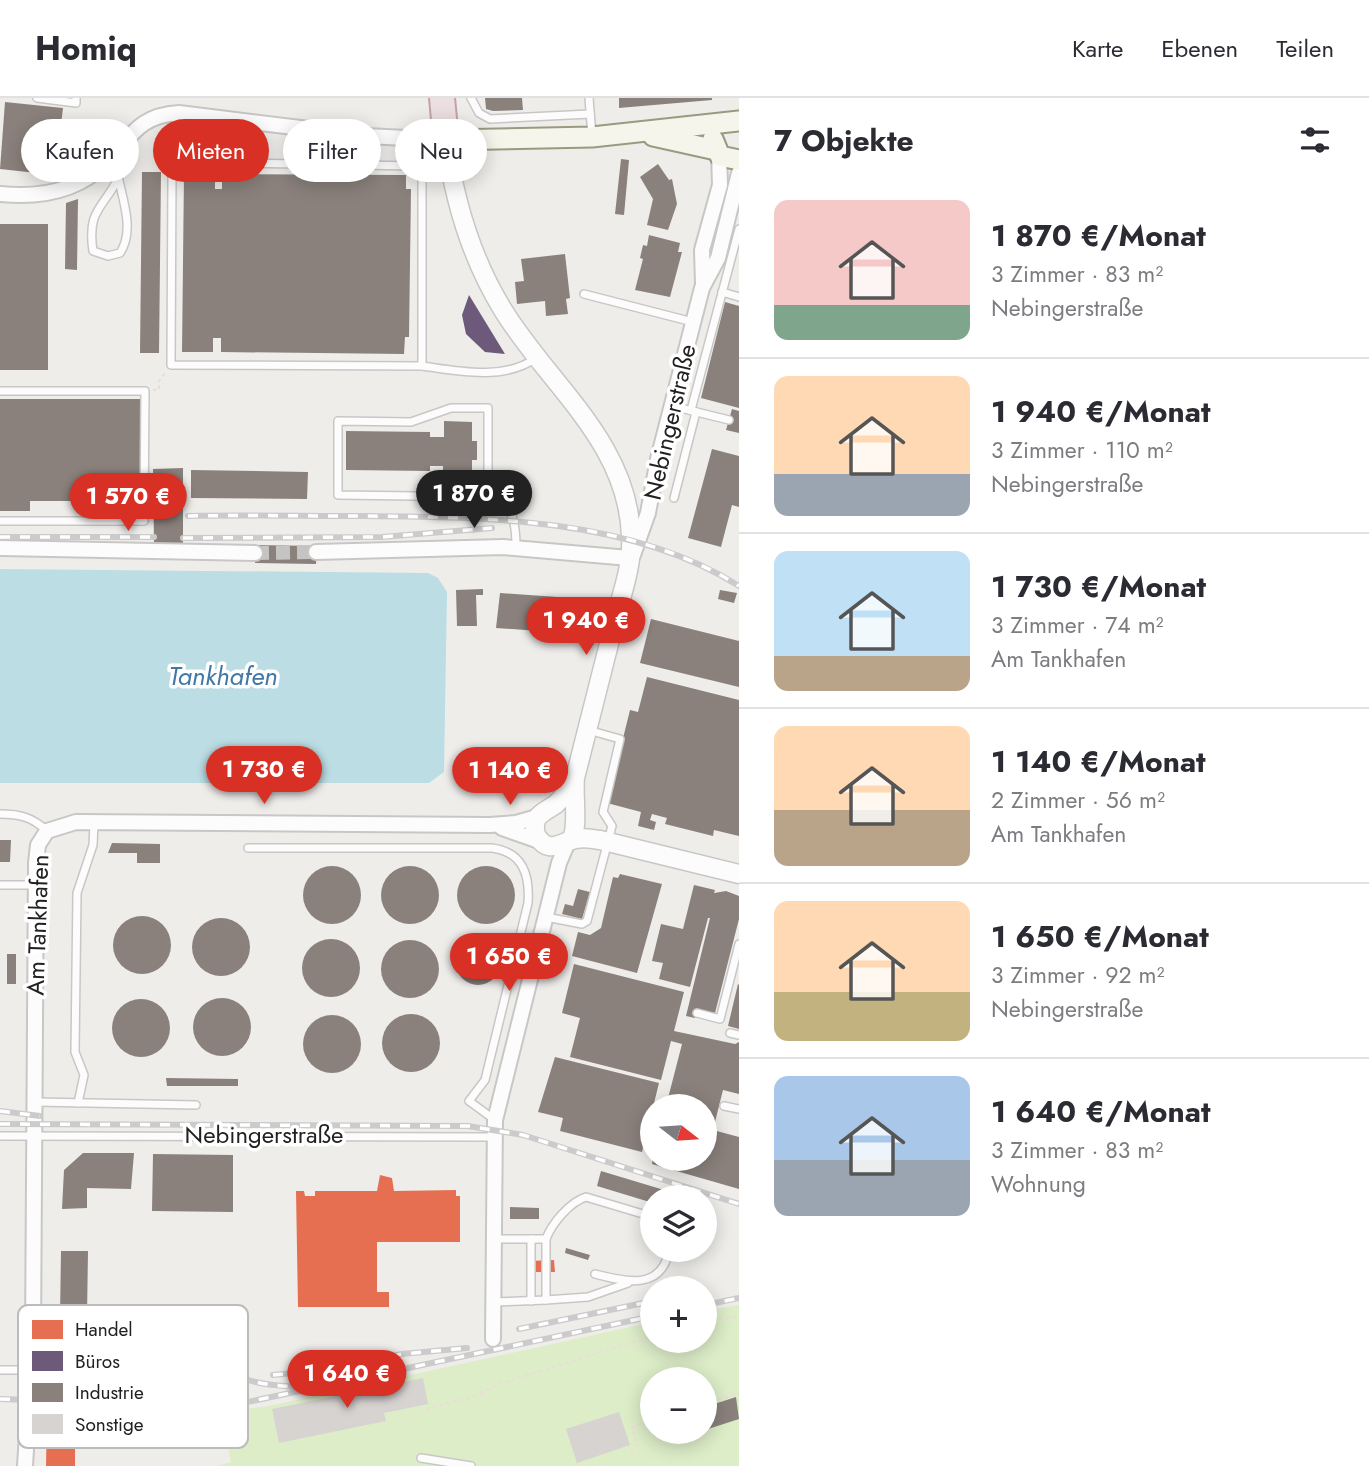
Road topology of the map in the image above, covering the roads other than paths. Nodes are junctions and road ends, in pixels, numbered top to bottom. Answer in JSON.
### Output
{"nodes":[{"id":1,"x":37,"y":98,"type":"edge"},
{"id":2,"x":76,"y":98,"type":"edge"},
{"id":3,"x":175,"y":98,"type":"edge"},
{"id":4,"x":442,"y":98,"type":"edge"},
{"id":5,"x":471,"y":98,"type":"edge"},
{"id":6,"x":589,"y":98,"type":"edge"},
{"id":7,"x":179,"y":113,"type":"junction"},
{"id":8,"x":590,"y":114,"type":"junction"},
{"id":9,"x":177,"y":119,"type":"edge"},
{"id":10,"x":444,"y":119,"type":"edge"},
{"id":11,"x":734,"y":121,"type":"edge"},
{"id":12,"x":139,"y":128,"type":"edge"},
{"id":13,"x":635,"y":134,"type":"junction"},
{"id":14,"x":592,"y":137,"type":"junction"},
{"id":15,"x":395,"y":138,"type":"edge"},
{"id":16,"x":487,"y":140,"type":"edge"},
{"id":17,"x":717,"y":152,"type":"junction"},
{"id":18,"x":739,"y":160,"type":"edge"},
{"id":19,"x":269,"y":163,"type":"edge"},
{"id":20,"x":739,"y":173,"type":"edge"},
{"id":21,"x":118,"y":179,"type":"joint"},
{"id":22,"x":81,"y":182,"type":"edge"},
{"id":23,"x":170,"y":182,"type":"edge"},
{"id":24,"x":453,"y":182,"type":"edge"},
{"id":25,"x":0,"y":194,"type":"edge"},
{"id":26,"x":739,"y":229,"type":"edge"},
{"id":27,"x":704,"y":283,"type":"junction"},
{"id":28,"x":722,"y":292,"type":"junction"},
{"id":29,"x":584,"y":294,"type":"dead end"},
{"id":30,"x":739,"y":297,"type":"edge"},
{"id":31,"x":694,"y":322,"type":"junction"},
{"id":32,"x":537,"y":357,"type":"junction"},
{"id":33,"x":422,"y":366,"type":"junction"},
{"id":34,"x":0,"y":391,"type":"edge"},
{"id":35,"x":672,"y":405,"type":"junction"},
{"id":36,"x":694,"y":411,"type":"junction"},
{"id":37,"x":729,"y":420,"type":"dead end"},
{"id":38,"x":488,"y":496,"type":"junction"},
{"id":39,"x":674,"y":498,"type":"dead end"},
{"id":40,"x":0,"y":521,"type":"edge"},
{"id":41,"x":516,"y":547,"type":"junction"},
{"id":42,"x":0,"y":548,"type":"edge"},
{"id":43,"x":630,"y":550,"type":"junction"},
{"id":44,"x":316,"y":552,"type":"tunnel mouth"},
{"id":45,"x":255,"y":553,"type":"tunnel mouth"},
{"id":46,"x":587,"y":730,"type":"junction"},
{"id":47,"x":575,"y":778,"type":"junction"},
{"id":48,"x":554,"y":806,"type":"junction"},
{"id":49,"x":0,"y":814,"type":"edge"},
{"id":50,"x":537,"y":817,"type":"junction"},
{"id":51,"x":94,"y":822,"type":"junction"},
{"id":52,"x":490,"y":825,"type":"junction"},
{"id":53,"x":47,"y":831,"type":"junction"},
{"id":54,"x":572,"y":831,"type":"junction"},
{"id":55,"x":604,"y":840,"type":"junction"},
{"id":56,"x":545,"y":844,"type":"junction"},
{"id":57,"x":248,"y":848,"type":"dead end"},
{"id":58,"x":559,"y":863,"type":"junction"},
{"id":59,"x":739,"y":874,"type":"edge"},
{"id":60,"x":0,"y":885,"type":"edge"},
{"id":61,"x":36,"y":885,"type":"junction"},
{"id":62,"x":546,"y":917,"type":"junction"},
{"id":63,"x":739,"y":944,"type":"edge"},
{"id":64,"x":697,"y":1013,"type":"dead end"},
{"id":65,"x":730,"y":1033,"type":"dead end"},
{"id":66,"x":739,"y":1035,"type":"edge"},
{"id":67,"x":35,"y":1102,"type":"junction"},
{"id":68,"x":78,"y":1103,"type":"junction"},
{"id":69,"x":196,"y":1105,"type":"dead end"},
{"id":70,"x":724,"y":1106,"type":"dead end"},
{"id":71,"x":739,"y":1109,"type":"edge"},
{"id":72,"x":495,"y":1120,"type":"junction"},
{"id":73,"x":34,"y":1135,"type":"junction"},
{"id":74,"x":0,"y":1136,"type":"edge"},
{"id":75,"x":494,"y":1137,"type":"junction"},
{"id":76,"x":640,"y":1213,"type":"edge"},
{"id":77,"x":495,"y":1239,"type":"junction"},
{"id":78,"x":531,"y":1239,"type":"junction"},
{"id":79,"x":546,"y":1239,"type":"junction"},
{"id":80,"x":665,"y":1262,"type":"edge"},
{"id":81,"x":595,"y":1274,"type":"dead end"},
{"id":82,"x":629,"y":1282,"type":"junction"},
{"id":83,"x":546,"y":1300,"type":"junction"},
{"id":84,"x":531,"y":1301,"type":"junction"},
{"id":85,"x":494,"y":1303,"type":"junction"},
{"id":86,"x":33,"y":1305,"type":"edge"},
{"id":87,"x":493,"y":1339,"type":"dead end"},
{"id":88,"x":0,"y":1370,"type":"edge"},
{"id":89,"x":18,"y":1370,"type":"edge"},
{"id":90,"x":27,"y":1448,"type":"edge"},
{"id":91,"x":421,"y":1458,"type":"dead end"},
{"id":92,"x":26,"y":1466,"type":"edge"},
{"id":93,"x":471,"y":1466,"type":"edge"}],
"edges":[{"from":1,"to":2,"type":"lane"},
{"from":3,"to":7,"type":"street"},
{"from":4,"to":10,"type":"highway"},
{"from":5,"to":8,"type":"lane"},
{"from":6,"to":8,"type":"lane"},
{"from":7,"to":9,"type":"lane"},
{"from":7,"to":12,"type":"street"},
{"from":7,"to":15,"type":"street"},
{"from":8,"to":14,"type":"lane"},
{"from":11,"to":13,"type":"main road"},
{"from":11,"to":17,"type":"main road"},
{"from":13,"to":14,"type":"main road"},
{"from":13,"to":17,"type":"main road"},
{"from":14,"to":16,"type":"main road"},
{"from":17,"to":18,"type":"main road"},
{"from":17,"to":27,"type":"street","name":"Nebingerstraße"},
{"from":19,"to":33,"type":"lane"},
{"from":20,"to":27,"type":"street","name":"Nebingerstraße"},
{"from":21,"to":21,"type":"lane"},
{"from":22,"to":25,"type":"street"},
{"from":23,"to":33,"type":"lane"},
{"from":24,"to":32,"type":"street"},
{"from":26,"to":28,"type":"lane"},
{"from":27,"to":31,"type":"street","name":"Nebingerstraße"},
{"from":28,"to":30,"type":"lane"},
{"from":28,"to":36,"type":"lane"},
{"from":29,"to":31,"type":"lane"},
{"from":31,"to":35,"type":"street","name":"Nebingerstraße"},
{"from":32,"to":33,"type":"lane"},
{"from":32,"to":43,"type":"street"},
{"from":34,"to":40,"type":"lane"},
{"from":35,"to":36,"type":"lane"},
{"from":35,"to":43,"type":"street","name":"Nebingerstraße"},
{"from":36,"to":37,"type":"lane"},
{"from":36,"to":39,"type":"lane"},
{"from":38,"to":38,"type":"lane"},
{"from":38,"to":41,"type":"lane"},
{"from":41,"to":43,"type":"street"},
{"from":41,"to":44,"type":"street"},
{"from":42,"to":45,"type":"street"},
{"from":43,"to":46,"type":"street","name":"Nebingerstraße"},
{"from":46,"to":47,"type":"street","name":"Nebingerstraße"},
{"from":46,"to":55,"type":"lane"},
{"from":47,"to":48,"type":"street","name":"Nebingerstraße"},
{"from":47,"to":54,"type":"street","name":"Nebingerstraße"},
{"from":48,"to":50,"type":"street"},
{"from":48,"to":54,"type":"street"},
{"from":49,"to":53,"type":"lane"},
{"from":50,"to":52,"type":"street","name":"Am Tankhafen"},
{"from":50,"to":56,"type":"street"},
{"from":51,"to":52,"type":"street","name":"Am Tankhafen"},
{"from":51,"to":53,"type":"street","name":"Am Tankhafen"},
{"from":51,"to":68,"type":"lane"},
{"from":52,"to":56,"type":"street","name":"Am Tankhafen"},
{"from":53,"to":61,"type":"street","name":"Am Tankhafen"},
{"from":54,"to":55,"type":"street"},
{"from":54,"to":56,"type":"street"},
{"from":54,"to":58,"type":"street"},
{"from":55,"to":59,"type":"street"},
{"from":55,"to":62,"type":"lane"},
{"from":56,"to":58,"type":"street"},
{"from":57,"to":72,"type":"lane"},
{"from":58,"to":62,"type":"street"},
{"from":60,"to":61,"type":"lane"},
{"from":61,"to":67,"type":"street","name":"Am Tankhafen"},
{"from":62,"to":72,"type":"street"},
{"from":63,"to":64,"type":"lane"},
{"from":65,"to":66,"type":"lane"},
{"from":67,"to":68,"type":"lane"},
{"from":67,"to":73,"type":"street","name":"Am Tankhafen"},
{"from":68,"to":69,"type":"lane"},
{"from":70,"to":71,"type":"lane"},
{"from":72,"to":75,"type":"street"},
{"from":73,"to":74,"type":"lane","name":"Nebingerstraße"},
{"from":73,"to":75,"type":"lane","name":"Nebingerstraße"},
{"from":73,"to":86,"type":"street","name":"Am Tankhafen"},
{"from":75,"to":77,"type":"street"},
{"from":76,"to":79,"type":"lane"},
{"from":77,"to":78,"type":"lane"},
{"from":77,"to":85,"type":"street"},
{"from":78,"to":79,"type":"lane"},
{"from":78,"to":84,"type":"lane"},
{"from":79,"to":83,"type":"lane"},
{"from":80,"to":82,"type":"lane"},
{"from":81,"to":82,"type":"lane"},
{"from":82,"to":83,"type":"lane"},
{"from":83,"to":84,"type":"lane"},
{"from":84,"to":85,"type":"lane"},
{"from":85,"to":87,"type":"street"},
{"from":88,"to":89,"type":"lane"},
{"from":90,"to":92,"type":"street","name":"Am Tankhafen"},
{"from":91,"to":93,"type":"lane"}]}
